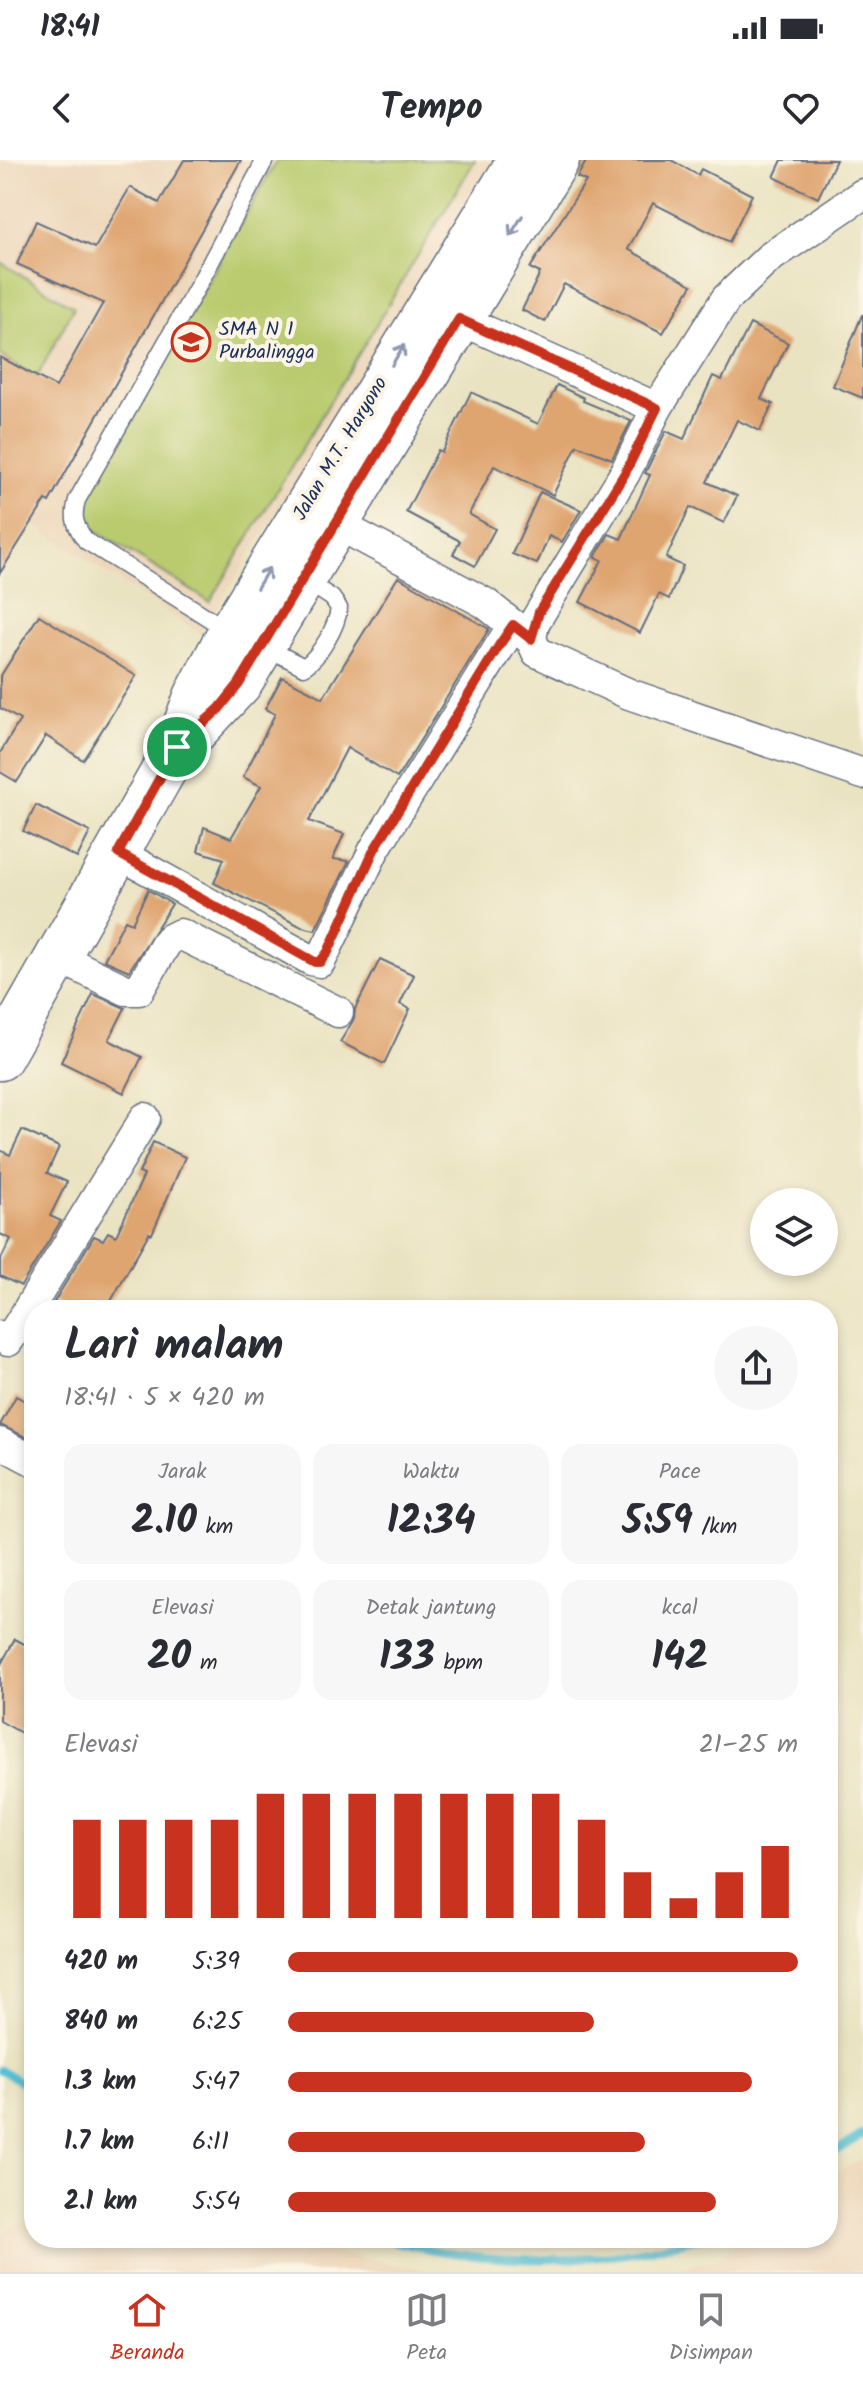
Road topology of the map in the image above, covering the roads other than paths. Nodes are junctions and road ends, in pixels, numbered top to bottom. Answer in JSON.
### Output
{"nodes":[{"id":1,"x":265,"y":160,"type":"edge"},
{"id":2,"x":520,"y":160,"type":"edge"},
{"id":3,"x":557,"y":160,"type":"edge"},
{"id":4,"x":863,"y":194,"type":"edge"},
{"id":5,"x":459,"y":319,"type":"junction"},
{"id":6,"x":657,"y":408,"type":"junction"},
{"id":7,"x":335,"y":523,"type":"junction"},
{"id":8,"x":522,"y":632,"type":"junction"},
{"id":9,"x":246,"y":639,"type":"junction"},
{"id":10,"x":863,"y":774,"type":"edge"},
{"id":11,"x":118,"y":853,"type":"junction"},
{"id":12,"x":58,"y":957,"type":"junction"},
{"id":13,"x":338,"y":1012,"type":"dead end"},
{"id":14,"x":0,"y":1058,"type":"edge"},
{"id":15,"x":145,"y":1118,"type":"dead end"},
{"id":16,"x":31,"y":1300,"type":"edge"},
{"id":17,"x":24,"y":1311,"type":"edge"},
{"id":18,"x":3,"y":1345,"type":"edge"},
{"id":19,"x":0,"y":1443,"type":"edge"},
{"id":20,"x":24,"y":1456,"type":"edge"}],
"edges":[{"from":1,"to":9,"type":"lane"},
{"from":9,"to":2,"type":"main road","name":"Jalan M.T. Haryono","one_way":true},
{"from":3,"to":5,"type":"main road","name":"Jalan M.T. Haryono","one_way":true},
{"from":4,"to":6,"type":"street"},
{"from":5,"to":6,"type":"street"},
{"from":5,"to":7,"type":"main road","name":"Jalan M.T. Haryono"},
{"from":6,"to":8,"type":"street"},
{"from":7,"to":8,"type":"street"},
{"from":7,"to":9,"type":"main road","name":"Jalan M.T. Haryono"},
{"from":8,"to":10,"type":"street"},
{"from":8,"to":11,"type":"street"},
{"from":9,"to":11,"type":"main road","name":"Jalan M.T. Haryono"},
{"from":11,"to":12,"type":"main road","name":"Jalan M.T. Haryono"},
{"from":12,"to":13,"type":"street"},
{"from":12,"to":14,"type":"main road","name":"Jalan M.T. Haryono"},
{"from":15,"to":16,"type":"street"},
{"from":17,"to":18,"type":"street"},
{"from":19,"to":20,"type":"street"}]}
